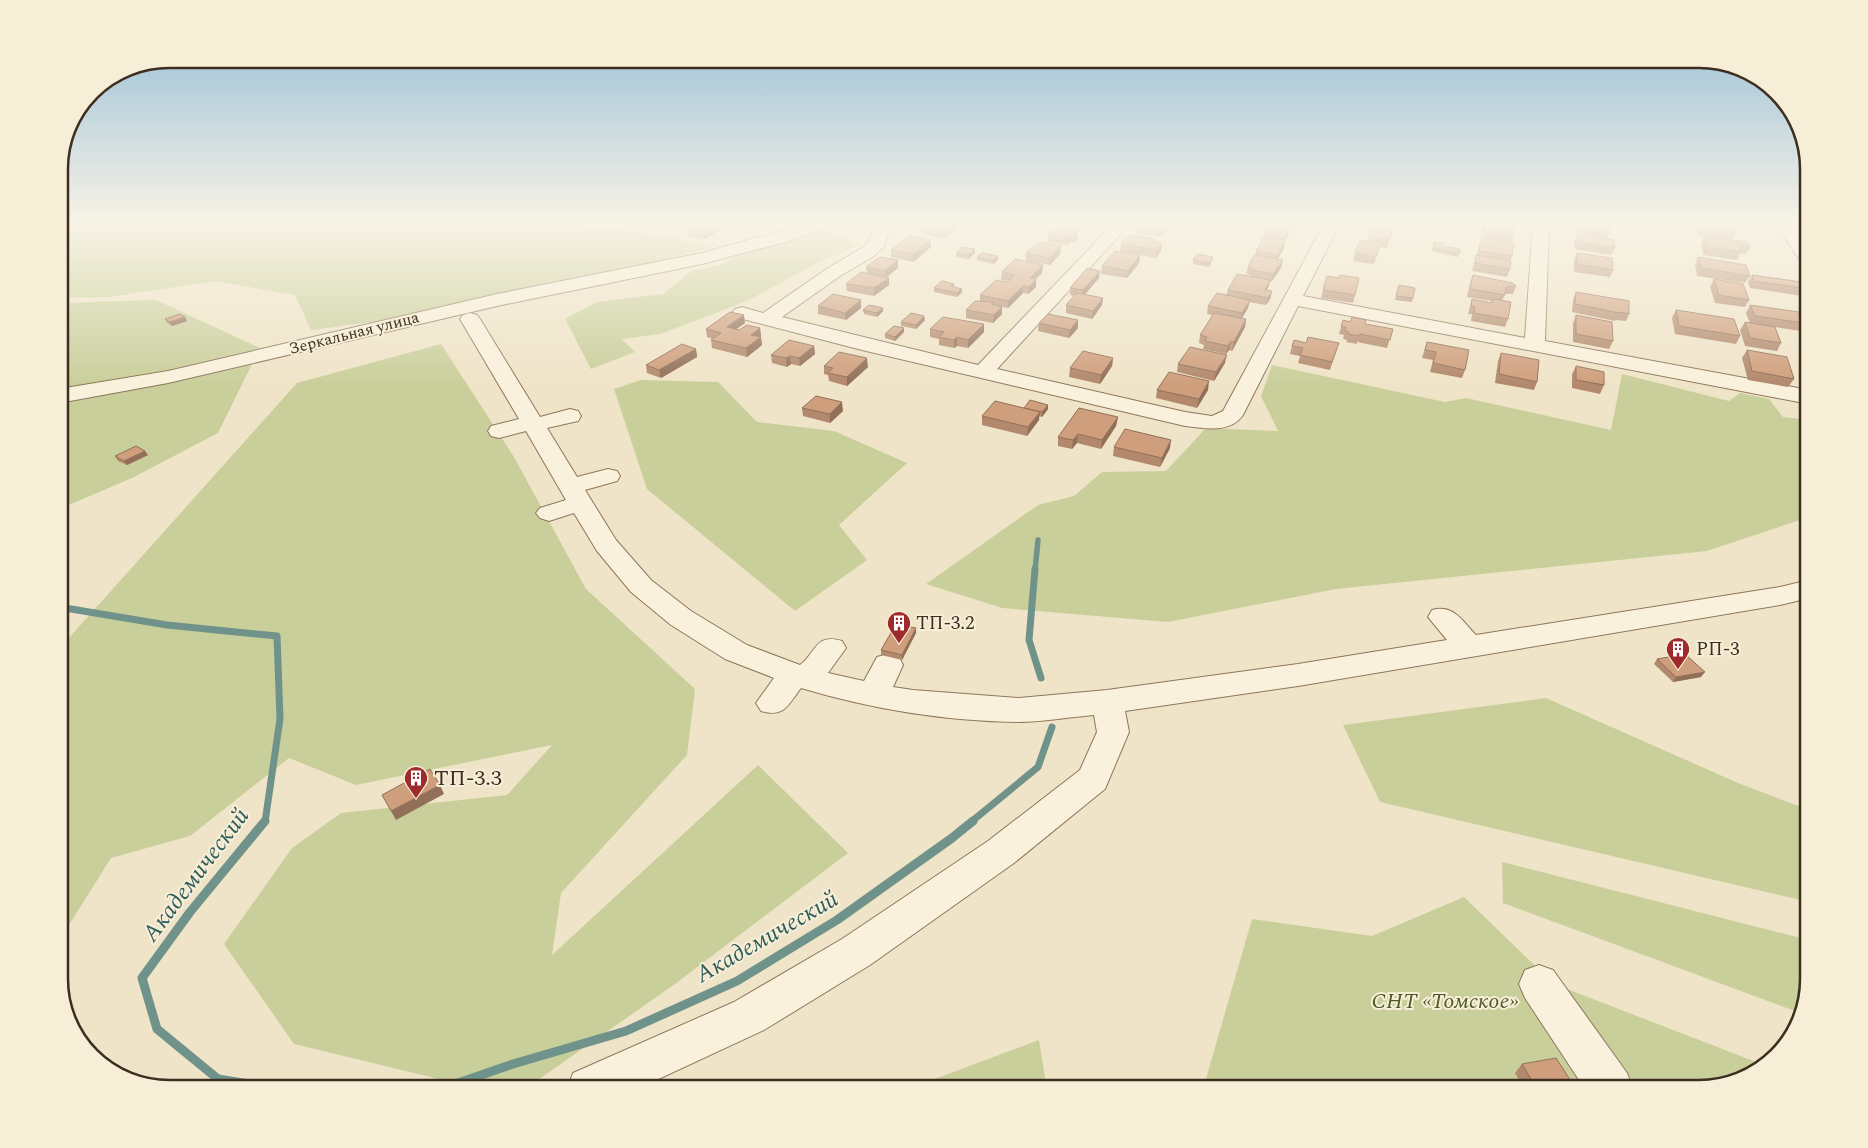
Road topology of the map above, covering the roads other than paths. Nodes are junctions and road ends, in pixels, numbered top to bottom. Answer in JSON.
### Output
{"nodes":[{"id":1,"x":607,"y":278,"type":"edge"},
{"id":2,"x":826,"y":278,"type":"edge"},
{"id":3,"x":1072,"y":278,"type":"edge"},
{"id":4,"x":1305,"y":278,"type":"edge"},
{"id":5,"x":1538,"y":278,"type":"edge"},
{"id":6,"x":1294,"y":300,"type":"junction"},
{"id":7,"x":742,"y":313,"type":"edge"},
{"id":8,"x":470,"y":319,"type":"dead end"},
{"id":9,"x":767,"y":319,"type":"junction"},
{"id":10,"x":1535,"y":344,"type":"junction"},
{"id":11,"x":983,"y":372,"type":"junction"},
{"id":12,"x":68,"y":394,"type":"edge"},
{"id":13,"x":1800,"y":395,"type":"edge"},
{"id":14,"x":570,"y":416,"type":"dead end"},
{"id":15,"x":534,"y":424,"type":"junction"},
{"id":16,"x":499,"y":432,"type":"dead end"},
{"id":17,"x":608,"y":476,"type":"dead end"},
{"id":18,"x":576,"y":495,"type":"junction"},
{"id":19,"x":549,"y":513,"type":"dead end"},
{"id":20,"x":1800,"y":591,"type":"edge"},
{"id":21,"x":1442,"y":617,"type":"dead end"},
{"id":22,"x":1470,"y":647,"type":"junction"},
{"id":23,"x":831,"y":648,"type":"dead end"},
{"id":24,"x":888,"y":665,"type":"dead end"},
{"id":25,"x":801,"y":676,"type":"junction"},
{"id":26,"x":873,"y":696,"type":"junction"},
{"id":27,"x":772,"y":702,"type":"dead end"},
{"id":28,"x":1106,"y":702,"type":"junction"},
{"id":29,"x":1539,"y":984,"type":"dead end"},
{"id":30,"x":609,"y":1080,"type":"edge"},
{"id":31,"x":1605,"y":1080,"type":"edge"}],
"edges":[{"from":1,"to":12,"type":"street","name":"Зеркальная улица"},
{"from":2,"to":9,"type":"street"},
{"from":3,"to":11,"type":"street"},
{"from":4,"to":6,"type":"street"},
{"from":5,"to":10,"type":"street"},
{"from":6,"to":10,"type":"street"},
{"from":6,"to":11,"type":"street"},
{"from":7,"to":9,"type":"street"},
{"from":8,"to":15,"type":"street"},
{"from":9,"to":11,"type":"street"},
{"from":10,"to":13,"type":"street"},
{"from":14,"to":15,"type":"street"},
{"from":15,"to":16,"type":"street"},
{"from":15,"to":18,"type":"street"},
{"from":17,"to":18,"type":"street"},
{"from":18,"to":19,"type":"street"},
{"from":18,"to":25,"type":"street"},
{"from":20,"to":22,"type":"street"},
{"from":21,"to":22,"type":"street"},
{"from":22,"to":28,"type":"street"},
{"from":23,"to":25,"type":"street"},
{"from":24,"to":26,"type":"street"},
{"from":25,"to":26,"type":"street"},
{"from":25,"to":27,"type":"street"},
{"from":26,"to":28,"type":"street"},
{"from":28,"to":30,"type":"street"},
{"from":29,"to":31,"type":"street"}]}
